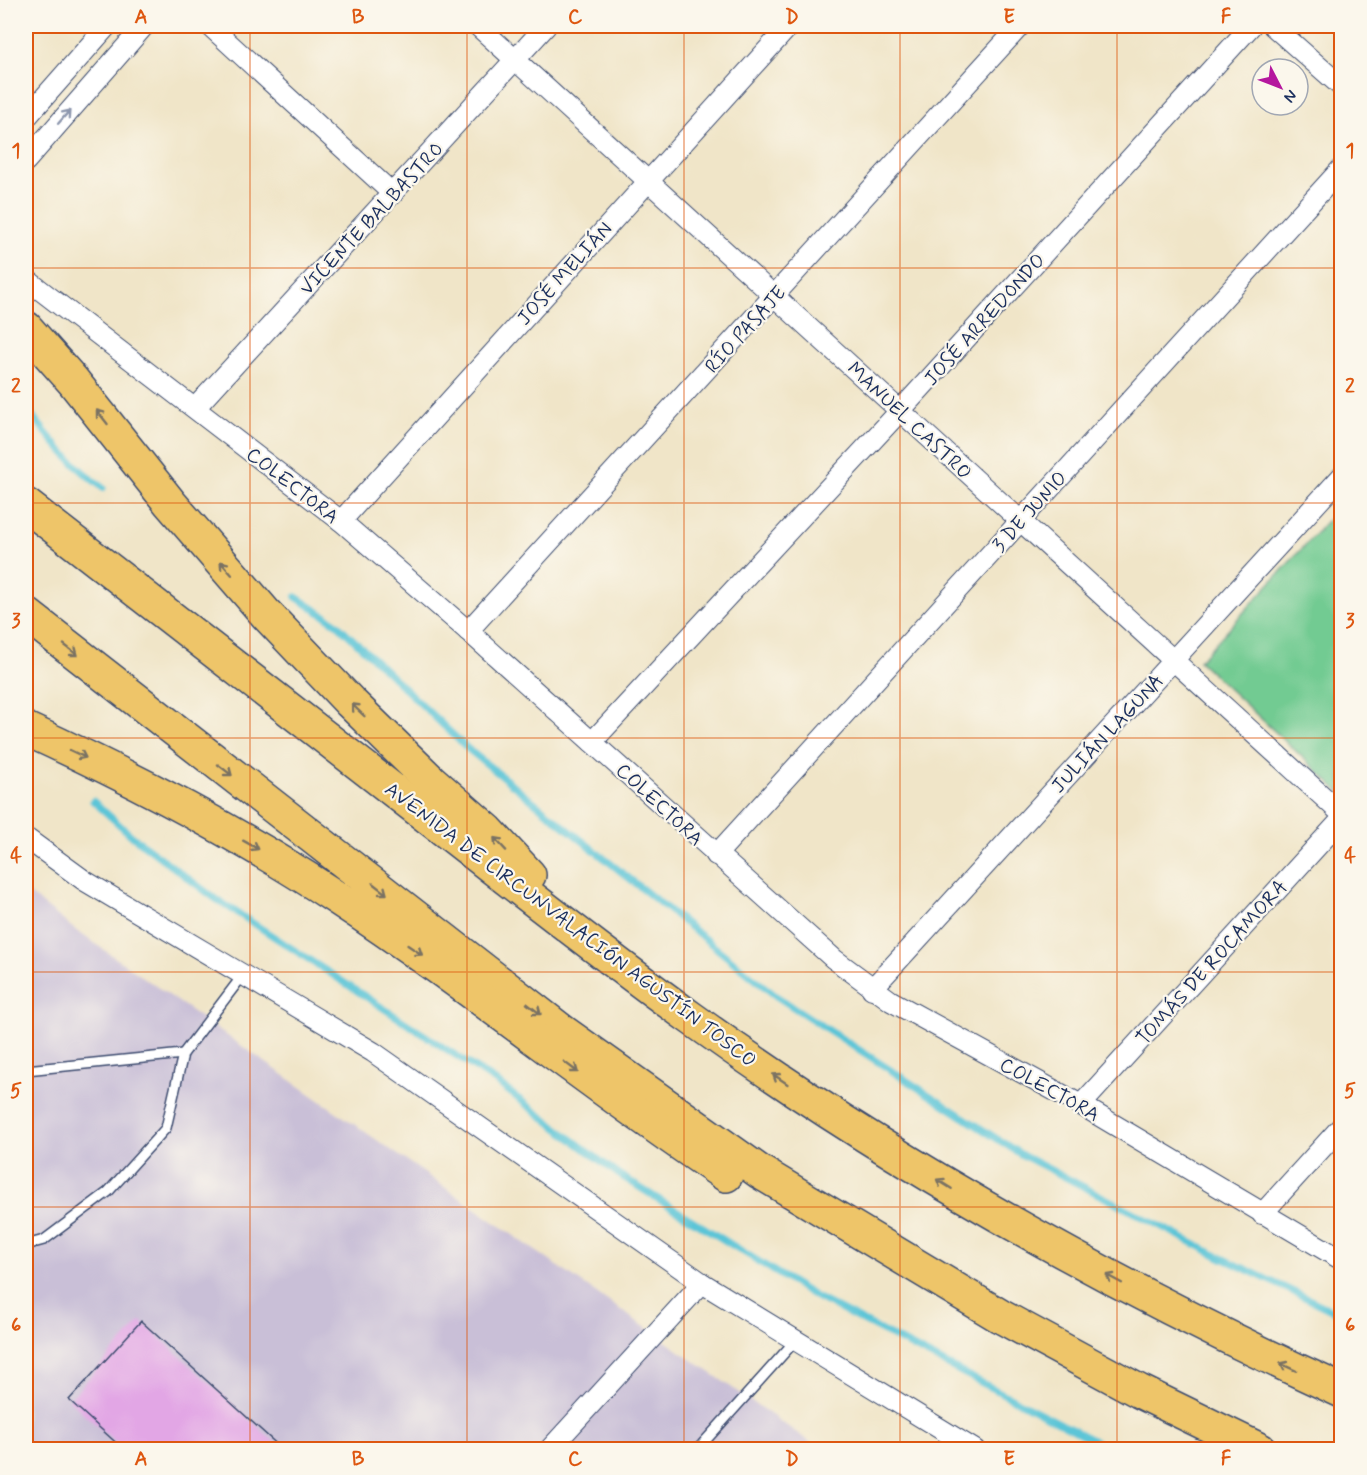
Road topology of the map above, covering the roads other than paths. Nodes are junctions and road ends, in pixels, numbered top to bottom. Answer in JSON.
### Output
{"nodes":[{"id":1,"x":107,"y":26,"type":"edge"},
{"id":2,"x":144,"y":26,"type":"edge"},
{"id":3,"x":210,"y":26,"type":"edge"},
{"id":4,"x":478,"y":26,"type":"edge"},
{"id":5,"x":546,"y":26,"type":"edge"},
{"id":6,"x":789,"y":26,"type":"edge"},
{"id":7,"x":1020,"y":26,"type":"edge"},
{"id":8,"x":1251,"y":26,"type":"edge"},
{"id":9,"x":1273,"y":26,"type":"edge"},
{"id":10,"x":515,"y":59,"type":"junction"},
{"id":11,"x":1341,"y":87,"type":"edge"},
{"id":12,"x":26,"y":118,"type":"edge"},
{"id":13,"x":26,"y":161,"type":"edge"},
{"id":14,"x":1341,"y":168,"type":"edge"},
{"id":15,"x":647,"y":181,"type":"junction"},
{"id":16,"x":393,"y":194,"type":"junction"},
{"id":17,"x":26,"y":279,"type":"edge"},
{"id":18,"x":775,"y":297,"type":"junction"},
{"id":19,"x":26,"y":328,"type":"edge"},
{"id":20,"x":195,"y":408,"type":"junction"},
{"id":21,"x":900,"y":411,"type":"junction"},
{"id":22,"x":1341,"y":476,"type":"edge"},
{"id":23,"x":26,"y":505,"type":"edge"},
{"id":24,"x":1020,"y":521,"type":"junction"},
{"id":25,"x":341,"y":522,"type":"junction"},
{"id":26,"x":26,"y":614,"type":"edge"},
{"id":27,"x":468,"y":631,"type":"junction"},
{"id":28,"x":1173,"y":662,"type":"junction"},
{"id":29,"x":26,"y":729,"type":"edge"},
{"id":30,"x":592,"y":742,"type":"junction"},
{"id":31,"x":1341,"y":814,"type":"edge"},
{"id":32,"x":1341,"y":819,"type":"edge"},
{"id":33,"x":26,"y":838,"type":"edge"},
{"id":34,"x":716,"y":855,"type":"junction"},
{"id":35,"x":597,"y":949,"type":"junction"},
{"id":36,"x":243,"y":975,"type":"junction"},
{"id":37,"x":872,"y":989,"type":"junction"},
{"id":38,"x":183,"y":1054,"type":"junction"},
{"id":39,"x":26,"y":1070,"type":"edge"},
{"id":40,"x":1081,"y":1105,"type":"junction"},
{"id":41,"x":1341,"y":1126,"type":"edge"},
{"id":42,"x":1262,"y":1214,"type":"junction"},
{"id":43,"x":863,"y":1236,"type":"junction"},
{"id":44,"x":26,"y":1245,"type":"edge"},
{"id":45,"x":1341,"y":1260,"type":"edge"},
{"id":46,"x":702,"y":1283,"type":"junction"},
{"id":47,"x":795,"y":1341,"type":"junction"},
{"id":48,"x":1341,"y":1391,"type":"edge"},
{"id":49,"x":700,"y":1448,"type":"edge"},
{"id":50,"x":549,"y":1449,"type":"edge"},
{"id":51,"x":975,"y":1449,"type":"edge"},
{"id":52,"x":1260,"y":1449,"type":"edge"}],
"edges":[{"from":1,"to":12,"type":"street"},
{"from":13,"to":2,"type":"street","one_way":true},
{"from":3,"to":16,"type":"street"},
{"from":4,"to":10,"type":"street","name":"MANUEL CASTRO"},
{"from":5,"to":10,"type":"street","name":"VICENTE BALBASTRO"},
{"from":6,"to":15,"type":"street","name":"JOSÉ MELIÁN"},
{"from":7,"to":18,"type":"street","name":"RÍO PASAJE"},
{"from":8,"to":21,"type":"street","name":"JOSÉ ARREDONDO"},
{"from":9,"to":11,"type":"street"},
{"from":10,"to":15,"type":"street","name":"MANUEL CASTRO"},
{"from":10,"to":16,"type":"street","name":"VICENTE BALBASTRO"},
{"from":14,"to":24,"type":"street","name":"3 DE JUNIO"},
{"from":15,"to":18,"type":"street","name":"MANUEL CASTRO"},
{"from":15,"to":25,"type":"street","name":"JOSÉ MELIÁN"},
{"from":16,"to":20,"type":"street","name":"VICENTE BALBASTRO"},
{"from":17,"to":20,"type":"street","name":"COLECTORA"},
{"from":18,"to":21,"type":"street","name":"MANUEL CASTRO"},
{"from":18,"to":27,"type":"street","name":"RÍO PASAJE"},
{"from":35,"to":19,"type":"highway","one_way":true},
{"from":20,"to":25,"type":"street","name":"COLECTORA"},
{"from":21,"to":24,"type":"street","name":"MANUEL CASTRO"},
{"from":21,"to":30,"type":"street","name":"JOSÉ ARREDONDO"},
{"from":22,"to":28,"type":"street","name":"JULIÁN LAGUNA"},
{"from":23,"to":35,"type":"highway","name":"AVENIDA DE CIRCUNVALACIÓN AGUSTÍN TOSCO"},
{"from":24,"to":28,"type":"street","name":"MANUEL CASTRO"},
{"from":24,"to":34,"type":"street","name":"3 DE JUNIO"},
{"from":25,"to":27,"type":"street","name":"COLECTORA"},
{"from":26,"to":43,"type":"highway","one_way":true},
{"from":27,"to":30,"type":"street","name":"COLECTORA"},
{"from":28,"to":31,"type":"street","name":"MANUEL CASTRO"},
{"from":28,"to":37,"type":"street","name":"JULIÁN LAGUNA"},
{"from":29,"to":43,"type":"highway","one_way":true},
{"from":30,"to":34,"type":"street","name":"COLECTORA"},
{"from":32,"to":40,"type":"street","name":"TOMÁS DE ROCAMORA"},
{"from":33,"to":36,"type":"street"},
{"from":34,"to":37,"type":"street","name":"COLECTORA"},
{"from":48,"to":35,"type":"highway","name":"AVENIDA DE CIRCUNVALACIÓN AGUSTÍN TOSCO","one_way":true},
{"from":36,"to":38,"type":"lane"},
{"from":36,"to":46,"type":"street"},
{"from":37,"to":40,"type":"street","name":"COLECTORA"},
{"from":38,"to":39,"type":"lane"},
{"from":38,"to":44,"type":"lane"},
{"from":40,"to":42,"type":"street","name":"COLECTORA"},
{"from":41,"to":42,"type":"street"},
{"from":42,"to":45,"type":"street","name":"COLECTORA"},
{"from":43,"to":52,"type":"highway"},
{"from":46,"to":47,"type":"street"},
{"from":46,"to":50,"type":"street"},
{"from":47,"to":49,"type":"lane"},
{"from":47,"to":51,"type":"street"}]}
